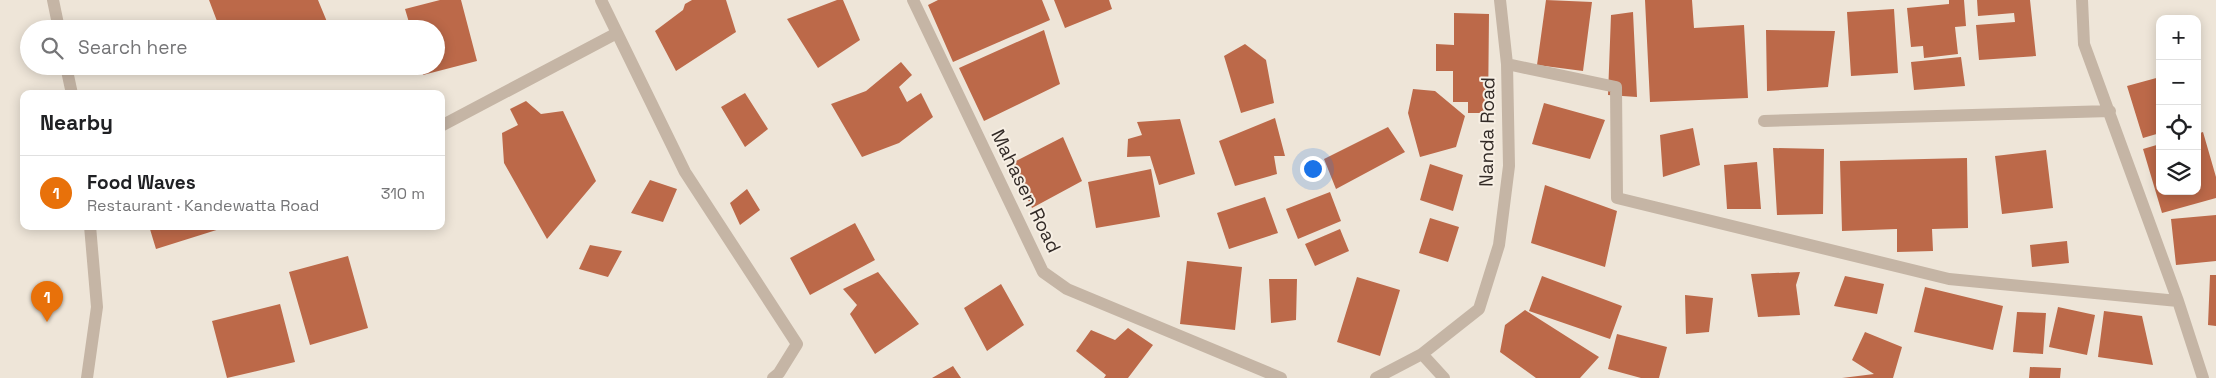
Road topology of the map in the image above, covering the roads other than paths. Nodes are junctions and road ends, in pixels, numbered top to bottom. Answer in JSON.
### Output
{"nodes":[{"id":1,"x":53,"y":0,"type":"edge"},
{"id":2,"x":601,"y":0,"type":"edge"},
{"id":3,"x":913,"y":0,"type":"edge"},
{"id":4,"x":1500,"y":0,"type":"edge"},
{"id":5,"x":2082,"y":0,"type":"edge"},
{"id":6,"x":57,"y":20,"type":"edge"},
{"id":7,"x":617,"y":33,"type":"junction"},
{"id":8,"x":1506,"y":64,"type":"junction"},
{"id":9,"x":68,"y":75,"type":"edge"},
{"id":10,"x":71,"y":90,"type":"edge"},
{"id":11,"x":2110,"y":111,"type":"junction"},
{"id":12,"x":1764,"y":121,"type":"dead end"},
{"id":13,"x":445,"y":124,"type":"edge"},
{"id":14,"x":90,"y":230,"type":"edge"},
{"id":15,"x":2178,"y":300,"type":"junction"},
{"id":16,"x":1422,"y":354,"type":"junction"},
{"id":17,"x":87,"y":378,"type":"edge"},
{"id":18,"x":773,"y":378,"type":"edge"},
{"id":19,"x":1280,"y":378,"type":"edge"},
{"id":20,"x":1376,"y":378,"type":"edge"},
{"id":21,"x":1444,"y":378,"type":"edge"},
{"id":22,"x":2203,"y":378,"type":"edge"}],
"edges":[{"from":1,"to":6,"type":"street"},
{"from":2,"to":7,"type":"street"},
{"from":3,"to":19,"type":"street","name":"Mahasen Road"},
{"from":4,"to":8,"type":"street","name":"Nanda Road"},
{"from":5,"to":11,"type":"street"},
{"from":7,"to":13,"type":"street"},
{"from":7,"to":18,"type":"street"},
{"from":8,"to":15,"type":"street"},
{"from":8,"to":16,"type":"street","name":"Nanda Road"},
{"from":9,"to":10,"type":"street"},
{"from":11,"to":12,"type":"street"},
{"from":11,"to":15,"type":"street"},
{"from":14,"to":17,"type":"street"},
{"from":15,"to":22,"type":"street"},
{"from":16,"to":20,"type":"street","name":"Nanda Road"},
{"from":16,"to":21,"type":"street"}]}
